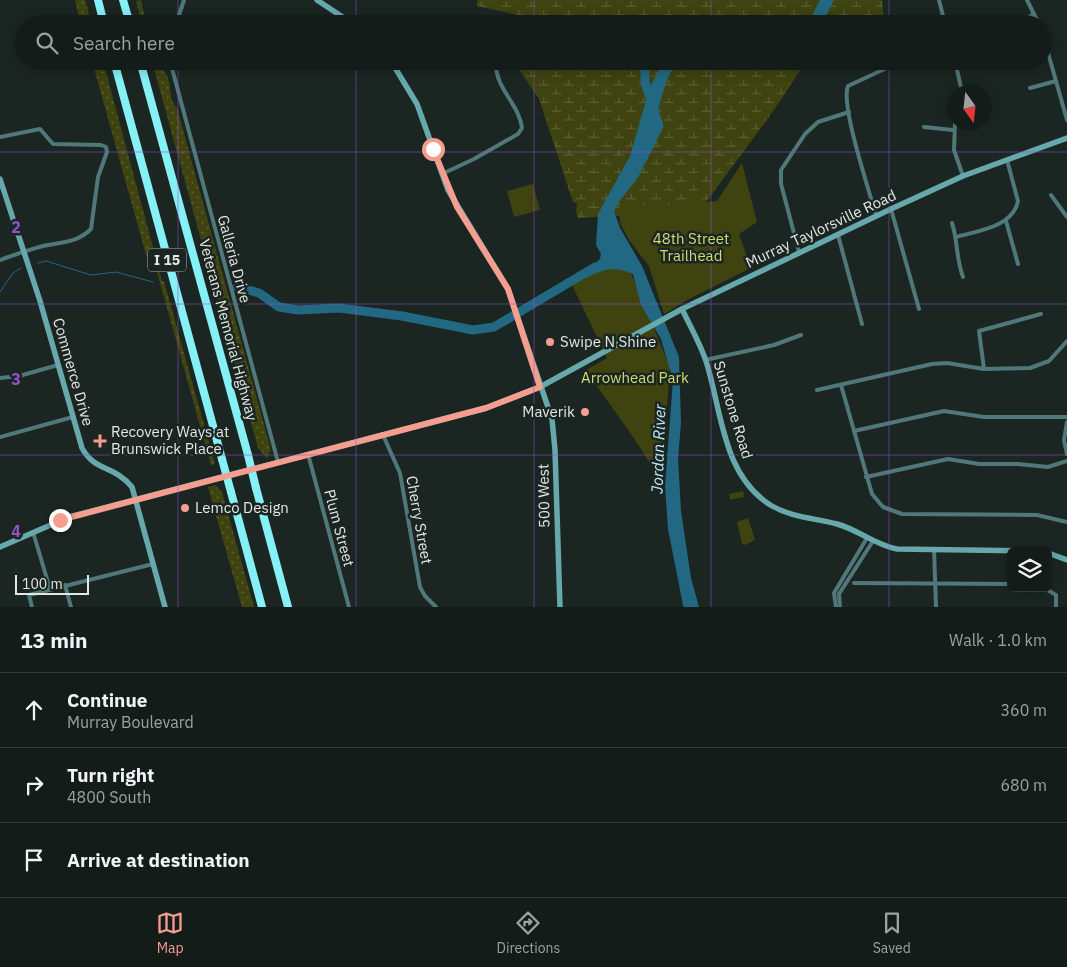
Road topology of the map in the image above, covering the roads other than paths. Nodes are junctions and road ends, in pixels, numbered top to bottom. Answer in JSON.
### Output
{"nodes":[{"id":1,"x":98,"y":0,"type":"edge"},
{"id":2,"x":123,"y":0,"type":"edge"},
{"id":3,"x":184,"y":0,"type":"edge"},
{"id":4,"x":317,"y":0,"type":"edge"},
{"id":5,"x":939,"y":0,"type":"edge"},
{"id":6,"x":1027,"y":0,"type":"edge"},
{"id":7,"x":1034,"y":14,"type":"edge"},
{"id":8,"x":102,"y":15,"type":"edge"},
{"id":9,"x":127,"y":15,"type":"edge"},
{"id":10,"x":179,"y":15,"type":"edge"},
{"id":11,"x":340,"y":15,"type":"edge"},
{"id":12,"x":943,"y":15,"type":"edge"},
{"id":13,"x":1052,"y":67,"type":"edge"},
{"id":14,"x":116,"y":70,"type":"edge"},
{"id":15,"x":142,"y":70,"type":"edge"},
{"id":16,"x":172,"y":70,"type":"edge"},
{"id":17,"x":396,"y":70,"type":"edge"},
{"id":18,"x":497,"y":70,"type":"edge"},
{"id":19,"x":881,"y":70,"type":"edge"},
{"id":20,"x":957,"y":70,"type":"edge"},
{"id":21,"x":1056,"y":81,"type":"junction"},
{"id":22,"x":960,"y":85,"type":"edge"},
{"id":23,"x":1030,"y":88,"type":"dead end"},
{"id":24,"x":849,"y":112,"type":"junction"},
{"id":25,"x":1067,"y":120,"type":"edge"},
{"id":26,"x":924,"y":127,"type":"dead end"},
{"id":27,"x":947,"y":129,"type":"edge"},
{"id":28,"x":953,"y":130,"type":"edge"},
{"id":29,"x":0,"y":137,"type":"edge"},
{"id":30,"x":1067,"y":138,"type":"edge"},
{"id":31,"x":1007,"y":160,"type":"junction"},
{"id":32,"x":442,"y":174,"type":"junction"},
{"id":33,"x":963,"y":176,"type":"junction"},
{"id":34,"x":0,"y":180,"type":"edge"},
{"id":35,"x":1052,"y":195,"type":"dead end"},
{"id":36,"x":891,"y":209,"type":"junction"},
{"id":37,"x":876,"y":216,"type":"junction"},
{"id":38,"x":1067,"y":217,"type":"edge"},
{"id":39,"x":1006,"y":221,"type":"junction"},
{"id":40,"x":952,"y":223,"type":"dead end"},
{"id":41,"x":838,"y":235,"type":"junction"},
{"id":42,"x":956,"y":237,"type":"junction"},
{"id":43,"x":25,"y":252,"type":"junction"},
{"id":44,"x":799,"y":252,"type":"junction"},
{"id":45,"x":0,"y":260,"type":"edge"},
{"id":46,"x":1018,"y":264,"type":"dead end"},
{"id":47,"x":963,"y":277,"type":"dead end"},
{"id":48,"x":682,"y":309,"type":"junction"},
{"id":49,"x":919,"y":309,"type":"dead end"},
{"id":50,"x":1041,"y":314,"type":"dead end"},
{"id":51,"x":862,"y":324,"type":"dead end"},
{"id":52,"x":801,"y":335,"type":"dead end"},
{"id":53,"x":1067,"y":341,"type":"edge"},
{"id":54,"x":705,"y":360,"type":"junction"},
{"id":55,"x":58,"y":365,"type":"junction"},
{"id":56,"x":984,"y":369,"type":"junction"},
{"id":57,"x":0,"y":378,"type":"edge"},
{"id":58,"x":841,"y":385,"type":"junction"},
{"id":59,"x":540,"y":387,"type":"junction"},
{"id":60,"x":817,"y":390,"type":"dead end"},
{"id":61,"x":73,"y":417,"type":"junction"},
{"id":62,"x":1067,"y":417,"type":"edge"},
{"id":63,"x":1067,"y":422,"type":"edge"},
{"id":64,"x":854,"y":431,"type":"junction"},
{"id":65,"x":383,"y":435,"type":"junction"},
{"id":66,"x":0,"y":437,"type":"edge"},
{"id":67,"x":308,"y":454,"type":"junction"},
{"id":68,"x":1067,"y":454,"type":"edge"},
{"id":69,"x":1067,"y":461,"type":"edge"},
{"id":70,"x":278,"y":462,"type":"junction"},
{"id":71,"x":866,"y":477,"type":"junction"},
{"id":72,"x":136,"y":500,"type":"junction"},
{"id":73,"x":1067,"y":522,"type":"edge"},
{"id":74,"x":33,"y":532,"type":"junction"},
{"id":75,"x":870,"y":540,"type":"junction"},
{"id":76,"x":0,"y":547,"type":"edge"},
{"id":77,"x":934,"y":549,"type":"junction"},
{"id":78,"x":1007,"y":550,"type":"edge"},
{"id":79,"x":1052,"y":555,"type":"edge"},
{"id":80,"x":1067,"y":560,"type":"edge"},
{"id":81,"x":153,"y":564,"type":"junction"},
{"id":82,"x":854,"y":583,"type":"dead end"},
{"id":83,"x":934,"y":584,"type":"junction"},
{"id":84,"x":1007,"y":584,"type":"edge"},
{"id":85,"x":65,"y":585,"type":"junction"},
{"id":86,"x":50,"y":589,"type":"junction"},
{"id":87,"x":1051,"y":592,"type":"edge"},
{"id":88,"x":32,"y":607,"type":"edge"},
{"id":89,"x":71,"y":607,"type":"edge"},
{"id":90,"x":165,"y":607,"type":"edge"},
{"id":91,"x":262,"y":607,"type":"edge"},
{"id":92,"x":288,"y":607,"type":"edge"},
{"id":93,"x":349,"y":607,"type":"edge"},
{"id":94,"x":436,"y":607,"type":"edge"},
{"id":95,"x":560,"y":607,"type":"edge"},
{"id":96,"x":836,"y":607,"type":"edge"},
{"id":97,"x":840,"y":607,"type":"edge"},
{"id":98,"x":936,"y":607,"type":"edge"},
{"id":99,"x":1056,"y":607,"type":"edge"}],
"edges":[{"from":1,"to":8,"type":"highway"},
{"from":2,"to":9,"type":"highway"},
{"from":3,"to":10,"type":"street"},
{"from":4,"to":11,"type":"street"},
{"from":5,"to":12,"type":"street"},
{"from":6,"to":7,"type":"street"},
{"from":13,"to":21,"type":"street"},
{"from":14,"to":91,"type":"highway","number":"I 15","bridge":true},
{"from":15,"to":92,"type":"highway","name":"Veterans Memorial Highway","number":"I 15","bridge":true},
{"from":16,"to":70,"type":"street","name":"Galleria Drive"},
{"from":17,"to":32,"type":"street","name":"500 West"},
{"from":18,"to":32,"type":"street"},
{"from":19,"to":24,"type":"street"},
{"from":20,"to":22,"type":"street"},
{"from":21,"to":23,"type":"street"},
{"from":21,"to":25,"type":"street"},
{"from":24,"to":37,"type":"street"},
{"from":24,"to":44,"type":"street"},
{"from":26,"to":27,"type":"street"},
{"from":28,"to":33,"type":"street"},
{"from":29,"to":43,"type":"street"},
{"from":30,"to":31,"type":"street","name":"Murray Taylorsville Road"},
{"from":31,"to":33,"type":"street","name":"Murray Taylorsville Road"},
{"from":31,"to":39,"type":"street"},
{"from":32,"to":59,"type":"street","name":"500 West"},
{"from":33,"to":36,"type":"street","name":"Murray Taylorsville Road"},
{"from":34,"to":43,"type":"street","name":"Commerce Drive"},
{"from":35,"to":38,"type":"street"},
{"from":36,"to":37,"type":"street","name":"Murray Taylorsville Road"},
{"from":36,"to":49,"type":"street"},
{"from":37,"to":41,"type":"street","name":"Murray Taylorsville Road"},
{"from":39,"to":42,"type":"street"},
{"from":39,"to":46,"type":"street"},
{"from":40,"to":42,"type":"street"},
{"from":41,"to":44,"type":"street","name":"Murray Taylorsville Road"},
{"from":41,"to":51,"type":"street"},
{"from":42,"to":47,"type":"street"},
{"from":43,"to":45,"type":"street"},
{"from":43,"to":55,"type":"street","name":"Commerce Drive"},
{"from":44,"to":48,"type":"street","name":"Murray Taylorsville Road"},
{"from":48,"to":54,"type":"street","name":"Sunstone Road"},
{"from":48,"to":59,"type":"street","name":"Murray Taylorsville Road"},
{"from":50,"to":56,"type":"street"},
{"from":52,"to":54,"type":"street"},
{"from":53,"to":56,"type":"street"},
{"from":54,"to":75,"type":"street","name":"Sunstone Road"},
{"from":55,"to":57,"type":"street"},
{"from":55,"to":61,"type":"street","name":"Commerce Drive"},
{"from":56,"to":58,"type":"street"},
{"from":58,"to":60,"type":"street"},
{"from":58,"to":64,"type":"street"},
{"from":59,"to":65,"type":"street","name":"Murray Taylorsville Road"},
{"from":59,"to":95,"type":"street","name":"500 West"},
{"from":61,"to":66,"type":"street"},
{"from":61,"to":72,"type":"street","name":"Commerce Drive"},
{"from":62,"to":64,"type":"street"},
{"from":63,"to":68,"type":"street"},
{"from":64,"to":71,"type":"street"},
{"from":65,"to":67,"type":"street","name":"Murray Taylorsville Road"},
{"from":65,"to":94,"type":"street","name":"Cherry Street"},
{"from":67,"to":70,"type":"street","name":"Murray Taylorsville Road"},
{"from":67,"to":93,"type":"street","name":"Plum Street"},
{"from":69,"to":71,"type":"street"},
{"from":70,"to":72,"type":"street","name":"Murray Taylorsville Road"},
{"from":71,"to":73,"type":"street"},
{"from":72,"to":74,"type":"street","name":"Murray Taylorsville Road"},
{"from":72,"to":81,"type":"street","name":"Commerce Drive"},
{"from":74,"to":76,"type":"street","name":"Murray Taylorsville Road"},
{"from":74,"to":86,"type":"street"},
{"from":75,"to":77,"type":"street","name":"Sunstone Road"},
{"from":75,"to":96,"type":"street"},
{"from":75,"to":97,"type":"street"},
{"from":77,"to":78,"type":"street","name":"Sunstone Road"},
{"from":77,"to":83,"type":"street"},
{"from":79,"to":80,"type":"street"},
{"from":81,"to":85,"type":"street"},
{"from":81,"to":90,"type":"street","name":"Commerce Drive"},
{"from":82,"to":83,"type":"street"},
{"from":83,"to":84,"type":"street"},
{"from":83,"to":98,"type":"street"},
{"from":85,"to":86,"type":"street"},
{"from":85,"to":89,"type":"street"},
{"from":86,"to":88,"type":"street"},
{"from":87,"to":99,"type":"street"}]}
